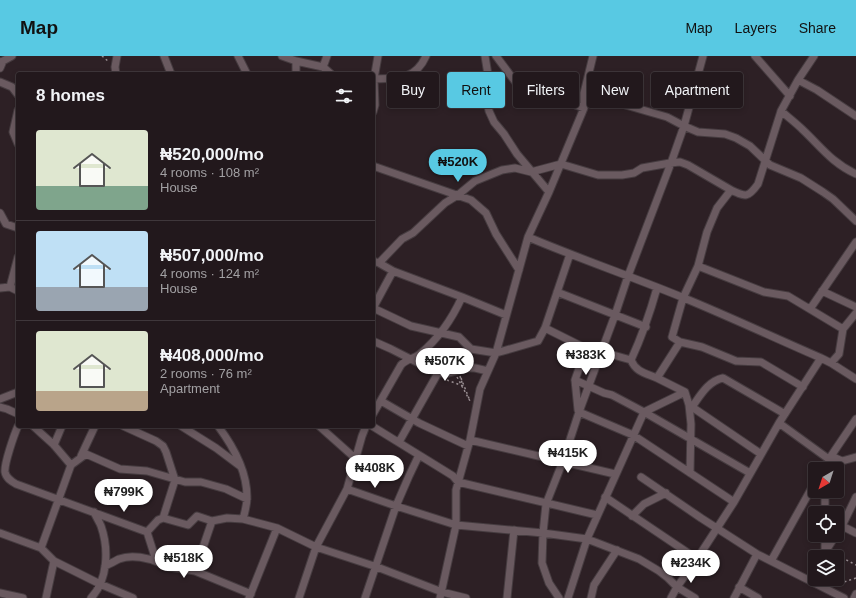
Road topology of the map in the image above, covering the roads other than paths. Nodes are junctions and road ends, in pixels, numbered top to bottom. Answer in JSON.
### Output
{"nodes":[{"id":1,"x":12,"y":56,"type":"edge"},
{"id":2,"x":117,"y":56,"type":"edge"},
{"id":3,"x":164,"y":56,"type":"edge"},
{"id":4,"x":238,"y":56,"type":"edge"},
{"id":5,"x":282,"y":56,"type":"edge"},
{"id":6,"x":327,"y":56,"type":"edge"},
{"id":7,"x":378,"y":56,"type":"edge"},
{"id":8,"x":426,"y":56,"type":"edge"},
{"id":9,"x":485,"y":56,"type":"edge"},
{"id":10,"x":496,"y":56,"type":"edge"},
{"id":11,"x":593,"y":56,"type":"edge"},
{"id":12,"x":703,"y":56,"type":"edge"},
{"id":13,"x":755,"y":56,"type":"edge"},
{"id":14,"x":814,"y":56,"type":"edge"},
{"id":15,"x":296,"y":61,"type":"junction"},
{"id":16,"x":1,"y":63,"type":"edge"},
{"id":17,"x":116,"y":72,"type":"edge"},
{"id":18,"x":170,"y":72,"type":"edge"},
{"id":19,"x":246,"y":72,"type":"edge"},
{"id":20,"x":296,"y":72,"type":"edge"},
{"id":21,"x":327,"y":72,"type":"edge"},
{"id":22,"x":375,"y":72,"type":"edge"},
{"id":23,"x":375,"y":79,"type":"edge"},
{"id":24,"x":798,"y":80,"type":"junction"},
{"id":25,"x":0,"y":82,"type":"edge"},
{"id":26,"x":16,"y":91,"type":"edge"},
{"id":27,"x":584,"y":93,"type":"junction"},
{"id":28,"x":790,"y":96,"type":"junction"},
{"id":29,"x":584,"y":108,"type":"junction"},
{"id":30,"x":781,"y":111,"type":"junction"},
{"id":31,"x":856,"y":116,"type":"edge"},
{"id":32,"x":16,"y":117,"type":"edge"},
{"id":33,"x":684,"y":126,"type":"junction"},
{"id":34,"x":16,"y":140,"type":"edge"},
{"id":35,"x":766,"y":162,"type":"junction"},
{"id":36,"x":671,"y":163,"type":"junction"},
{"id":37,"x":561,"y":164,"type":"junction"},
{"id":38,"x":375,"y":167,"type":"edge"},
{"id":39,"x":531,"y":172,"type":"junction"},
{"id":40,"x":856,"y":174,"type":"edge"},
{"id":41,"x":731,"y":190,"type":"junction"},
{"id":42,"x":549,"y":192,"type":"junction"},
{"id":43,"x":458,"y":195,"type":"junction"},
{"id":44,"x":0,"y":213,"type":"edge"},
{"id":45,"x":856,"y":221,"type":"edge"},
{"id":46,"x":16,"y":227,"type":"edge"},
{"id":47,"x":528,"y":237,"type":"junction"},
{"id":48,"x":856,"y":242,"type":"edge"},
{"id":49,"x":570,"y":254,"type":"junction"},
{"id":50,"x":376,"y":262,"type":"edge"},
{"id":51,"x":16,"y":264,"type":"edge"},
{"id":52,"x":698,"y":266,"type":"junction"},
{"id":53,"x":519,"y":270,"type":"junction"},
{"id":54,"x":393,"y":271,"type":"junction"},
{"id":55,"x":628,"y":276,"type":"junction"},
{"id":56,"x":10,"y":287,"type":"junction"},
{"id":57,"x":0,"y":288,"type":"edge"},
{"id":58,"x":657,"y":288,"type":"junction"},
{"id":59,"x":16,"y":290,"type":"edge"},
{"id":60,"x":822,"y":291,"type":"junction"},
{"id":61,"x":557,"y":292,"type":"junction"},
{"id":62,"x":462,"y":297,"type":"junction"},
{"id":63,"x":683,"y":298,"type":"junction"},
{"id":64,"x":375,"y":304,"type":"edge"},
{"id":65,"x":856,"y":307,"type":"edge"},
{"id":66,"x":375,"y":309,"type":"edge"},
{"id":67,"x":810,"y":309,"type":"junction"},
{"id":68,"x":506,"y":315,"type":"junction"},
{"id":69,"x":615,"y":315,"type":"junction"},
{"id":70,"x":854,"y":318,"type":"edge"},
{"id":71,"x":646,"y":327,"type":"junction"},
{"id":72,"x":545,"y":328,"type":"junction"},
{"id":73,"x":843,"y":330,"type":"junction"},
{"id":74,"x":442,"y":332,"type":"junction"},
{"id":75,"x":375,"y":342,"type":"edge"},
{"id":76,"x":680,"y":342,"type":"junction"},
{"id":77,"x":581,"y":346,"type":"junction"},
{"id":78,"x":601,"y":351,"type":"junction"},
{"id":79,"x":496,"y":353,"type":"junction"},
{"id":80,"x":821,"y":358,"type":"junction"},
{"id":81,"x":410,"y":359,"type":"junction"},
{"id":82,"x":631,"y":360,"type":"junction"},
{"id":83,"x":831,"y":363,"type":"junction"},
{"id":84,"x":488,"y":371,"type":"junction"},
{"id":85,"x":438,"y":373,"type":"junction"},
{"id":86,"x":657,"y":378,"type":"junction"},
{"id":87,"x":856,"y":379,"type":"edge"},
{"id":88,"x":575,"y":380,"type":"junction"},
{"id":89,"x":588,"y":386,"type":"junction"},
{"id":90,"x":802,"y":387,"type":"junction"},
{"id":91,"x":685,"y":392,"type":"junction"},
{"id":92,"x":16,"y":393,"type":"edge"},
{"id":93,"x":0,"y":399,"type":"edge"},
{"id":94,"x":381,"y":401,"type":"junction"},
{"id":95,"x":690,"y":406,"type":"junction"},
{"id":96,"x":0,"y":407,"type":"edge"},
{"id":97,"x":375,"y":411,"type":"edge"},
{"id":98,"x":578,"y":412,"type":"junction"},
{"id":99,"x":644,"y":412,"type":"junction"},
{"id":100,"x":16,"y":413,"type":"edge"},
{"id":101,"x":785,"y":414,"type":"junction"},
{"id":102,"x":411,"y":419,"type":"junction"},
{"id":103,"x":856,"y":419,"type":"edge"},
{"id":104,"x":779,"y":423,"type":"junction"},
{"id":105,"x":17,"y":428,"type":"edge"},
{"id":106,"x":35,"y":428,"type":"edge"},
{"id":107,"x":61,"y":428,"type":"edge"},
{"id":108,"x":93,"y":428,"type":"edge"},
{"id":109,"x":127,"y":428,"type":"edge"},
{"id":110,"x":185,"y":428,"type":"edge"},
{"id":111,"x":220,"y":428,"type":"edge"},
{"id":112,"x":321,"y":428,"type":"edge"},
{"id":113,"x":365,"y":428,"type":"edge"},
{"id":114,"x":375,"y":428,"type":"edge"},
{"id":115,"x":633,"y":435,"type":"junction"},
{"id":116,"x":692,"y":439,"type":"junction"},
{"id":117,"x":399,"y":442,"type":"junction"},
{"id":118,"x":469,"y":443,"type":"junction"},
{"id":119,"x":54,"y":445,"type":"junction"},
{"id":120,"x":761,"y":454,"type":"junction"},
{"id":121,"x":419,"y":455,"type":"junction"},
{"id":122,"x":81,"y":456,"type":"junction"},
{"id":123,"x":856,"y":457,"type":"edge"},
{"id":124,"x":831,"y":458,"type":"junction"},
{"id":125,"x":356,"y":459,"type":"junction"},
{"id":126,"x":563,"y":461,"type":"junction"},
{"id":127,"x":830,"y":462,"type":"edge"},
{"id":128,"x":70,"y":465,"type":"junction"},
{"id":129,"x":240,"y":466,"type":"junction"},
{"id":130,"x":690,"y":473,"type":"junction"},
{"id":131,"x":615,"y":474,"type":"junction"},
{"id":132,"x":750,"y":474,"type":"junction"},
{"id":133,"x":641,"y":476,"type":"dead end"},
{"id":134,"x":175,"y":480,"type":"junction"},
{"id":135,"x":458,"y":482,"type":"junction"},
{"id":136,"x":348,"y":489,"type":"junction"},
{"id":137,"x":666,"y":493,"type":"junction"},
{"id":138,"x":808,"y":495,"type":"edge"},
{"id":139,"x":605,"y":497,"type":"junction"},
{"id":140,"x":856,"y":497,"type":"edge"},
{"id":141,"x":247,"y":499,"type":"junction"},
{"id":142,"x":57,"y":500,"type":"junction"},
{"id":143,"x":734,"y":502,"type":"junction"},
{"id":144,"x":546,"y":504,"type":"junction"},
{"id":145,"x":396,"y":506,"type":"junction"},
{"id":146,"x":94,"y":512,"type":"junction"},
{"id":147,"x":597,"y":515,"type":"junction"},
{"id":148,"x":632,"y":516,"type":"junction"},
{"id":149,"x":163,"y":518,"type":"junction"},
{"id":150,"x":243,"y":519,"type":"junction"},
{"id":151,"x":212,"y":521,"type":"junction"},
{"id":152,"x":844,"y":522,"type":"edge"},
{"id":153,"x":456,"y":525,"type":"junction"},
{"id":154,"x":844,"y":527,"type":"edge"},
{"id":155,"x":277,"y":528,"type":"junction"},
{"id":156,"x":716,"y":528,"type":"junction"},
{"id":157,"x":514,"y":530,"type":"junction"},
{"id":158,"x":148,"y":532,"type":"junction"},
{"id":159,"x":0,"y":533,"type":"edge"},
{"id":160,"x":543,"y":533,"type":"junction"},
{"id":161,"x":856,"y":533,"type":"edge"},
{"id":162,"x":587,"y":539,"type":"junction"},
{"id":163,"x":316,"y":546,"type":"junction"},
{"id":164,"x":41,"y":548,"type":"junction"},
{"id":165,"x":617,"y":550,"type":"junction"},
{"id":166,"x":757,"y":554,"type":"junction"},
{"id":167,"x":696,"y":559,"type":"junction"},
{"id":168,"x":54,"y":561,"type":"junction"},
{"id":169,"x":771,"y":561,"type":"junction"},
{"id":170,"x":160,"y":563,"type":"junction"},
{"id":171,"x":105,"y":566,"type":"junction"},
{"id":172,"x":376,"y":566,"type":"junction"},
{"id":173,"x":195,"y":571,"type":"junction"},
{"id":174,"x":100,"y":584,"type":"junction"},
{"id":175,"x":677,"y":587,"type":"junction"},
{"id":176,"x":739,"y":587,"type":"junction"},
{"id":177,"x":825,"y":588,"type":"joint"},
{"id":178,"x":0,"y":593,"type":"edge"},
{"id":179,"x":856,"y":594,"type":"edge"},
{"id":180,"x":441,"y":595,"type":"edge"},
{"id":181,"x":250,"y":596,"type":"edge"},
{"id":182,"x":24,"y":598,"type":"edge"},
{"id":183,"x":46,"y":598,"type":"edge"},
{"id":184,"x":91,"y":598,"type":"edge"},
{"id":185,"x":133,"y":598,"type":"edge"},
{"id":186,"x":299,"y":598,"type":"edge"},
{"id":187,"x":365,"y":598,"type":"edge"},
{"id":188,"x":466,"y":598,"type":"edge"},
{"id":189,"x":506,"y":598,"type":"edge"},
{"id":190,"x":560,"y":598,"type":"edge"},
{"id":191,"x":568,"y":598,"type":"edge"},
{"id":192,"x":591,"y":598,"type":"edge"},
{"id":193,"x":672,"y":598,"type":"edge"},
{"id":194,"x":695,"y":598,"type":"edge"},
{"id":195,"x":734,"y":598,"type":"edge"},
{"id":196,"x":758,"y":598,"type":"edge"},
{"id":197,"x":844,"y":598,"type":"edge"},
{"id":198,"x":854,"y":598,"type":"edge"}],
"edges":[{"from":1,"to":16,"type":"street"},
{"from":2,"to":17,"type":"street"},
{"from":3,"to":18,"type":"street"},
{"from":4,"to":19,"type":"street"},
{"from":5,"to":15,"type":"street"},
{"from":6,"to":21,"type":"street"},
{"from":7,"to":22,"type":"street"},
{"from":8,"to":23,"type":"street"},
{"from":9,"to":39,"type":"street"},
{"from":10,"to":29,"type":"street"},
{"from":11,"to":27,"type":"street"},
{"from":12,"to":33,"type":"street"},
{"from":13,"to":28,"type":"street"},
{"from":14,"to":24,"type":"street"},
{"from":15,"to":20,"type":"street"},
{"from":15,"to":21,"type":"street"},
{"from":24,"to":28,"type":"street"},
{"from":24,"to":31,"type":"street"},
{"from":25,"to":26,"type":"street"},
{"from":27,"to":29,"type":"street"},
{"from":27,"to":33,"type":"street"},
{"from":28,"to":30,"type":"street"},
{"from":29,"to":37,"type":"street"},
{"from":30,"to":35,"type":"street"},
{"from":30,"to":40,"type":"street"},
{"from":32,"to":34,"type":"street"},
{"from":33,"to":35,"type":"street"},
{"from":33,"to":36,"type":"street"},
{"from":35,"to":41,"type":"street"},
{"from":35,"to":45,"type":"street"},
{"from":36,"to":37,"type":"street"},
{"from":36,"to":41,"type":"street"},
{"from":36,"to":55,"type":"street"},
{"from":37,"to":39,"type":"street"},
{"from":37,"to":42,"type":"street"},
{"from":38,"to":43,"type":"street"},
{"from":39,"to":42,"type":"street"},
{"from":39,"to":43,"type":"street"},
{"from":41,"to":52,"type":"street"},
{"from":42,"to":47,"type":"street"},
{"from":43,"to":50,"type":"street"},
{"from":43,"to":53,"type":"street"},
{"from":44,"to":46,"type":"street"},
{"from":47,"to":49,"type":"street"},
{"from":47,"to":53,"type":"street"},
{"from":48,"to":60,"type":"street"},
{"from":49,"to":55,"type":"street"},
{"from":49,"to":61,"type":"street"},
{"from":50,"to":54,"type":"street"},
{"from":51,"to":56,"type":"street"},
{"from":52,"to":63,"type":"street"},
{"from":52,"to":67,"type":"street"},
{"from":53,"to":68,"type":"street"},
{"from":54,"to":62,"type":"street"},
{"from":54,"to":64,"type":"street"},
{"from":55,"to":58,"type":"street"},
{"from":55,"to":69,"type":"street"},
{"from":56,"to":57,"type":"street"},
{"from":56,"to":59,"type":"street"},
{"from":58,"to":63,"type":"street"},
{"from":58,"to":71,"type":"street"},
{"from":60,"to":65,"type":"street"},
{"from":60,"to":67,"type":"street"},
{"from":61,"to":69,"type":"street"},
{"from":61,"to":72,"type":"street"},
{"from":62,"to":68,"type":"street"},
{"from":62,"to":74,"type":"street"},
{"from":63,"to":76,"type":"street"},
{"from":63,"to":80,"type":"street"},
{"from":66,"to":74,"type":"street"},
{"from":67,"to":73,"type":"street"},
{"from":68,"to":79,"type":"street"},
{"from":69,"to":71,"type":"street"},
{"from":69,"to":78,"type":"street"},
{"from":70,"to":73,"type":"street"},
{"from":71,"to":82,"type":"street"},
{"from":72,"to":77,"type":"street"},
{"from":72,"to":79,"type":"street"},
{"from":73,"to":83,"type":"street"},
{"from":74,"to":79,"type":"street"},
{"from":74,"to":81,"type":"street"},
{"from":75,"to":81,"type":"street"},
{"from":76,"to":86,"type":"street"},
{"from":76,"to":90,"type":"street"},
{"from":77,"to":78,"type":"street"},
{"from":77,"to":88,"type":"street"},
{"from":78,"to":82,"type":"street"},
{"from":78,"to":89,"type":"street"},
{"from":79,"to":84,"type":"street"},
{"from":80,"to":83,"type":"street"},
{"from":80,"to":90,"type":"street"},
{"from":81,"to":85,"type":"street"},
{"from":81,"to":94,"type":"street"},
{"from":82,"to":86,"type":"street"},
{"from":83,"to":87,"type":"street"},
{"from":84,"to":85,"type":"street"},
{"from":84,"to":118,"type":"street"},
{"from":85,"to":102,"type":"street"},
{"from":86,"to":91,"type":"street"},
{"from":88,"to":89,"type":"street"},
{"from":88,"to":98,"type":"street"},
{"from":89,"to":98,"type":"street"},
{"from":89,"to":99,"type":"street"},
{"from":90,"to":101,"type":"street"},
{"from":91,"to":95,"type":"street"},
{"from":91,"to":99,"type":"street"},
{"from":92,"to":93,"type":"street"},
{"from":94,"to":97,"type":"street"},
{"from":94,"to":102,"type":"street"},
{"from":95,"to":101,"type":"street"},
{"from":95,"to":116,"type":"street"},
{"from":95,"to":120,"type":"street"},
{"from":96,"to":100,"type":"street"},
{"from":98,"to":115,"type":"street"},
{"from":98,"to":126,"type":"street"},
{"from":99,"to":115,"type":"street"},
{"from":99,"to":116,"type":"street"},
{"from":101,"to":104,"type":"street"},
{"from":102,"to":117,"type":"street"},
{"from":102,"to":118,"type":"street"},
{"from":103,"to":124,"type":"street"},
{"from":104,"to":120,"type":"street"},
{"from":104,"to":124,"type":"street"},
{"from":105,"to":142,"type":"street"},
{"from":106,"to":119,"type":"street"},
{"from":107,"to":119,"type":"street"},
{"from":108,"to":122,"type":"street"},
{"from":109,"to":134,"type":"street"},
{"from":110,"to":129,"type":"street"},
{"from":111,"to":129,"type":"street"},
{"from":112,"to":125,"type":"street"},
{"from":113,"to":125,"type":"street"},
{"from":114,"to":117,"type":"street"},
{"from":115,"to":130,"type":"street"},
{"from":115,"to":131,"type":"street"},
{"from":116,"to":130,"type":"street"},
{"from":116,"to":132,"type":"street"},
{"from":117,"to":121,"type":"street"},
{"from":118,"to":126,"type":"street"},
{"from":118,"to":135,"type":"street"},
{"from":119,"to":128,"type":"street"},
{"from":120,"to":132,"type":"street"},
{"from":121,"to":135,"type":"street"},
{"from":121,"to":145,"type":"street"},
{"from":122,"to":128,"type":"street"},
{"from":122,"to":134,"type":"street"},
{"from":123,"to":124,"type":"street"},
{"from":124,"to":127,"type":"street"},
{"from":125,"to":136,"type":"street"},
{"from":126,"to":131,"type":"street"},
{"from":126,"to":144,"type":"street"},
{"from":128,"to":142,"type":"street"},
{"from":129,"to":141,"type":"street"},
{"from":130,"to":143,"type":"street"},
{"from":131,"to":139,"type":"street"},
{"from":132,"to":143,"type":"street"},
{"from":133,"to":137,"type":"street"},
{"from":134,"to":141,"type":"street"},
{"from":134,"to":149,"type":"street"},
{"from":135,"to":144,"type":"street"},
{"from":135,"to":153,"type":"street"},
{"from":136,"to":145,"type":"street"},
{"from":136,"to":163,"type":"street"},
{"from":137,"to":148,"type":"street"},
{"from":137,"to":156,"type":"street"},
{"from":138,"to":169,"type":"street"},
{"from":139,"to":147,"type":"street"},
{"from":139,"to":148,"type":"street"},
{"from":140,"to":152,"type":"street"},
{"from":141,"to":150,"type":"street"},
{"from":142,"to":146,"type":"street"},
{"from":142,"to":164,"type":"street"},
{"from":143,"to":156,"type":"street"},
{"from":144,"to":147,"type":"street"},
{"from":144,"to":160,"type":"street"},
{"from":145,"to":153,"type":"street"},
{"from":145,"to":172,"type":"street"},
{"from":146,"to":158,"type":"street"},
{"from":146,"to":171,"type":"street"},
{"from":147,"to":162,"type":"street"},
{"from":148,"to":167,"type":"street"},
{"from":149,"to":151,"type":"street"},
{"from":149,"to":158,"type":"street"},
{"from":150,"to":151,"type":"street"},
{"from":150,"to":155,"type":"street"},
{"from":151,"to":173,"type":"street"},
{"from":153,"to":157,"type":"street"},
{"from":153,"to":180,"type":"street"},
{"from":154,"to":161,"type":"street"},
{"from":155,"to":163,"type":"street"},
{"from":155,"to":181,"type":"street"},
{"from":156,"to":166,"type":"street"},
{"from":156,"to":167,"type":"street"},
{"from":157,"to":160,"type":"street"},
{"from":157,"to":189,"type":"street"},
{"from":158,"to":170,"type":"street"},
{"from":159,"to":164,"type":"street"},
{"from":160,"to":162,"type":"street"},
{"from":160,"to":190,"type":"street"},
{"from":162,"to":165,"type":"street"},
{"from":162,"to":191,"type":"street"},
{"from":163,"to":172,"type":"street"},
{"from":163,"to":186,"type":"street"},
{"from":164,"to":168,"type":"street"},
{"from":165,"to":175,"type":"street"},
{"from":165,"to":192,"type":"street"},
{"from":166,"to":169,"type":"street"},
{"from":166,"to":176,"type":"street"},
{"from":167,"to":175,"type":"street"},
{"from":168,"to":174,"type":"street"},
{"from":168,"to":183,"type":"street"},
{"from":169,"to":177,"type":"street"},
{"from":170,"to":171,"type":"street"},
{"from":170,"to":173,"type":"street"},
{"from":171,"to":174,"type":"street"},
{"from":172,"to":180,"type":"street"},
{"from":172,"to":187,"type":"street"},
{"from":173,"to":181,"type":"street"},
{"from":174,"to":184,"type":"street"},
{"from":174,"to":185,"type":"street"},
{"from":175,"to":193,"type":"street"},
{"from":175,"to":194,"type":"street"},
{"from":176,"to":195,"type":"street"},
{"from":176,"to":196,"type":"street"},
{"from":177,"to":197,"type":"street"},
{"from":178,"to":182,"type":"street"},
{"from":179,"to":198,"type":"street"},
{"from":180,"to":188,"type":"street"}]}
